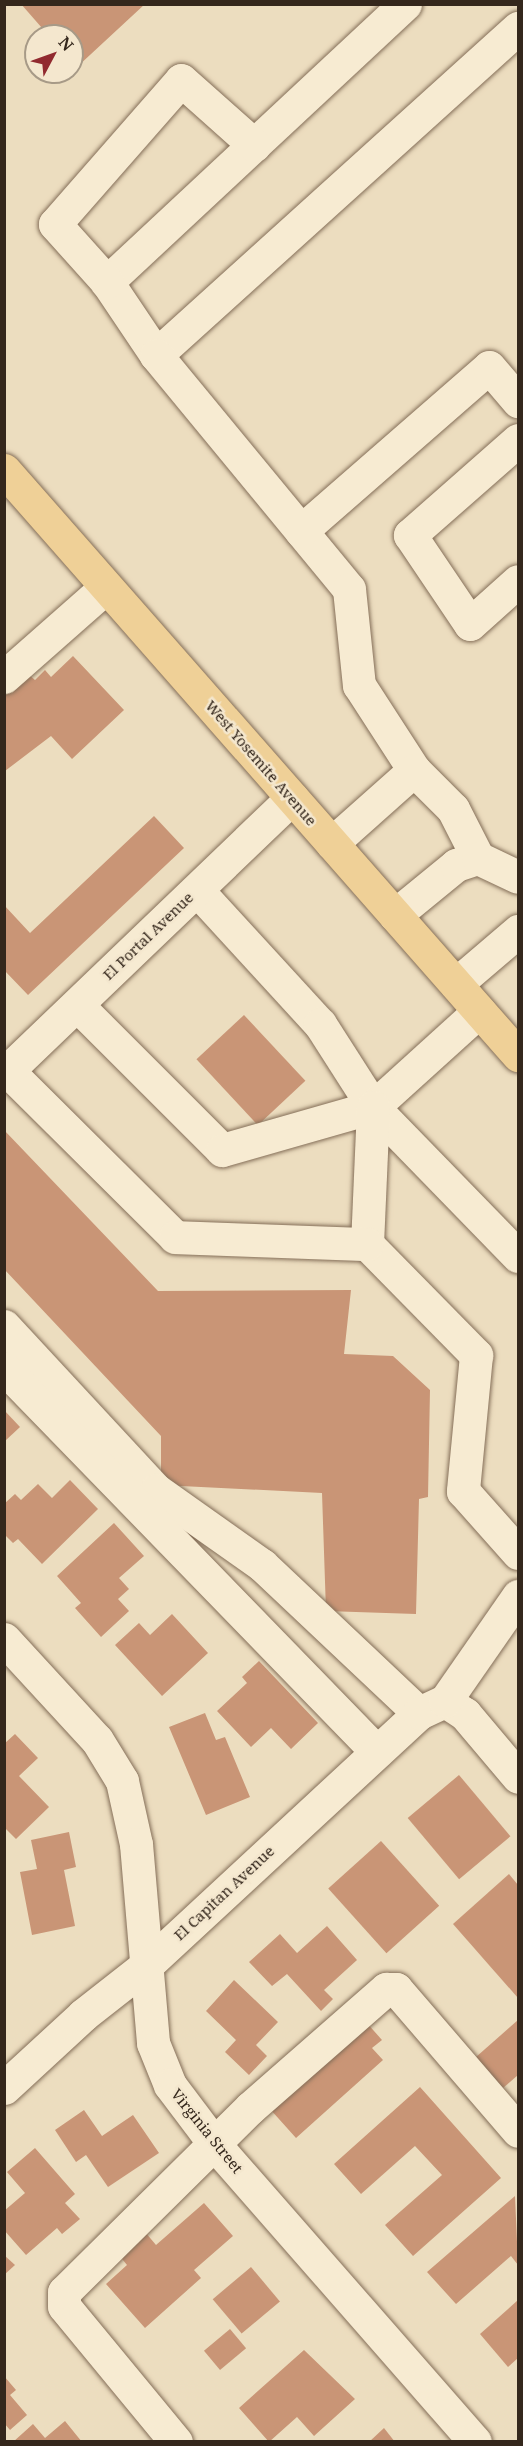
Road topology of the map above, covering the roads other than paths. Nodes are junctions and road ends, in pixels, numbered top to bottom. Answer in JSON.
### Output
{"nodes":[{"id":1,"x":405,"y":4,"type":"edge"},
{"id":2,"x":519,"y":27,"type":"edge"},
{"id":3,"x":254,"y":145,"type":"junction"},
{"id":4,"x":107,"y":282,"type":"junction"},
{"id":5,"x":156,"y":356,"type":"junction"},
{"id":6,"x":519,"y":401,"type":"edge"},
{"id":7,"x":519,"y":440,"type":"edge"},
{"id":8,"x":4,"y":470,"type":"edge"},
{"id":9,"x":301,"y":531,"type":"junction"},
{"id":10,"x":519,"y":581,"type":"edge"},
{"id":11,"x":106,"y":587,"type":"junction"},
{"id":12,"x":4,"y":677,"type":"edge"},
{"id":13,"x":414,"y":770,"type":"junction"},
{"id":14,"x":292,"y":798,"type":"junction"},
{"id":15,"x":332,"y":843,"type":"junction"},
{"id":16,"x":478,"y":858,"type":"junction"},
{"id":17,"x":519,"y":877,"type":"edge"},
{"id":18,"x":197,"y":890,"type":"junction"},
{"id":19,"x":395,"y":915,"type":"junction"},
{"id":20,"x":519,"y":931,"type":"edge"},
{"id":21,"x":456,"y":984,"type":"junction"},
{"id":22,"x":77,"y":1005,"type":"junction"},
{"id":23,"x":479,"y":1011,"type":"junction"},
{"id":24,"x":519,"y":1056,"type":"edge"},
{"id":25,"x":6,"y":1073,"type":"edge"},
{"id":26,"x":373,"y":1107,"type":"junction"},
{"id":27,"x":367,"y":1244,"type":"junction"},
{"id":28,"x":519,"y":1256,"type":"edge"},
{"id":29,"x":4,"y":1326,"type":"edge"},
{"id":30,"x":4,"y":1368,"type":"edge"},
{"id":31,"x":519,"y":1553,"type":"edge"},
{"id":32,"x":519,"y":1596,"type":"edge"},
{"id":33,"x":4,"y":1639,"type":"edge"},
{"id":34,"x":432,"y":1707,"type":"junction"},
{"id":35,"x":377,"y":1752,"type":"junction"},
{"id":36,"x":519,"y":1777,"type":"edge"},
{"id":37,"x":148,"y":1964,"type":"junction"},
{"id":38,"x":4,"y":2088,"type":"edge"},
{"id":39,"x":519,"y":2131,"type":"edge"},
{"id":40,"x":216,"y":2146,"type":"junction"},
{"id":41,"x":176,"y":2442,"type":"edge"},
{"id":42,"x":475,"y":2442,"type":"edge"}],
"edges":[{"from":1,"to":3,"type":"street"},
{"from":2,"to":5,"type":"street"},
{"from":3,"to":4,"type":"street"},
{"from":3,"to":4,"type":"street"},
{"from":4,"to":5,"type":"street"},
{"from":5,"to":9,"type":"street"},
{"from":6,"to":9,"type":"street"},
{"from":7,"to":10,"type":"street"},
{"from":8,"to":11,"type":"main road","name":"West Yosemite Avenue"},
{"from":9,"to":13,"type":"street"},
{"from":11,"to":12,"type":"street"},
{"from":11,"to":14,"type":"main road","name":"West Yosemite Avenue"},
{"from":13,"to":15,"type":"street"},
{"from":13,"to":16,"type":"street"},
{"from":14,"to":15,"type":"main road","name":"West Yosemite Avenue"},
{"from":14,"to":18,"type":"street","name":"El Portal Avenue"},
{"from":15,"to":19,"type":"main road","name":"West Yosemite Avenue"},
{"from":16,"to":17,"type":"street"},
{"from":16,"to":19,"type":"street"},
{"from":18,"to":22,"type":"street","name":"El Portal Avenue"},
{"from":18,"to":26,"type":"street"},
{"from":19,"to":21,"type":"main road","name":"West Yosemite Avenue"},
{"from":20,"to":21,"type":"street"},
{"from":21,"to":23,"type":"main road","name":"West Yosemite Avenue"},
{"from":22,"to":25,"type":"street","name":"El Portal Avenue"},
{"from":22,"to":26,"type":"street"},
{"from":23,"to":24,"type":"main road","name":"West Yosemite Avenue"},
{"from":23,"to":26,"type":"street"},
{"from":25,"to":27,"type":"street"},
{"from":26,"to":27,"type":"street"},
{"from":26,"to":28,"type":"street"},
{"from":27,"to":31,"type":"street"},
{"from":29,"to":34,"type":"street"},
{"from":30,"to":35,"type":"street"},
{"from":32,"to":34,"type":"street","name":"El Capitan Avenue"},
{"from":33,"to":37,"type":"street","name":"Virginia Street"},
{"from":34,"to":35,"type":"street","name":"El Capitan Avenue"},
{"from":34,"to":36,"type":"street"},
{"from":35,"to":37,"type":"street","name":"El Capitan Avenue"},
{"from":37,"to":38,"type":"street","name":"El Capitan Avenue"},
{"from":37,"to":40,"type":"street","name":"Virginia Street"},
{"from":39,"to":40,"type":"street"},
{"from":40,"to":41,"type":"street"},
{"from":40,"to":42,"type":"street","name":"Virginia Street"}]}
